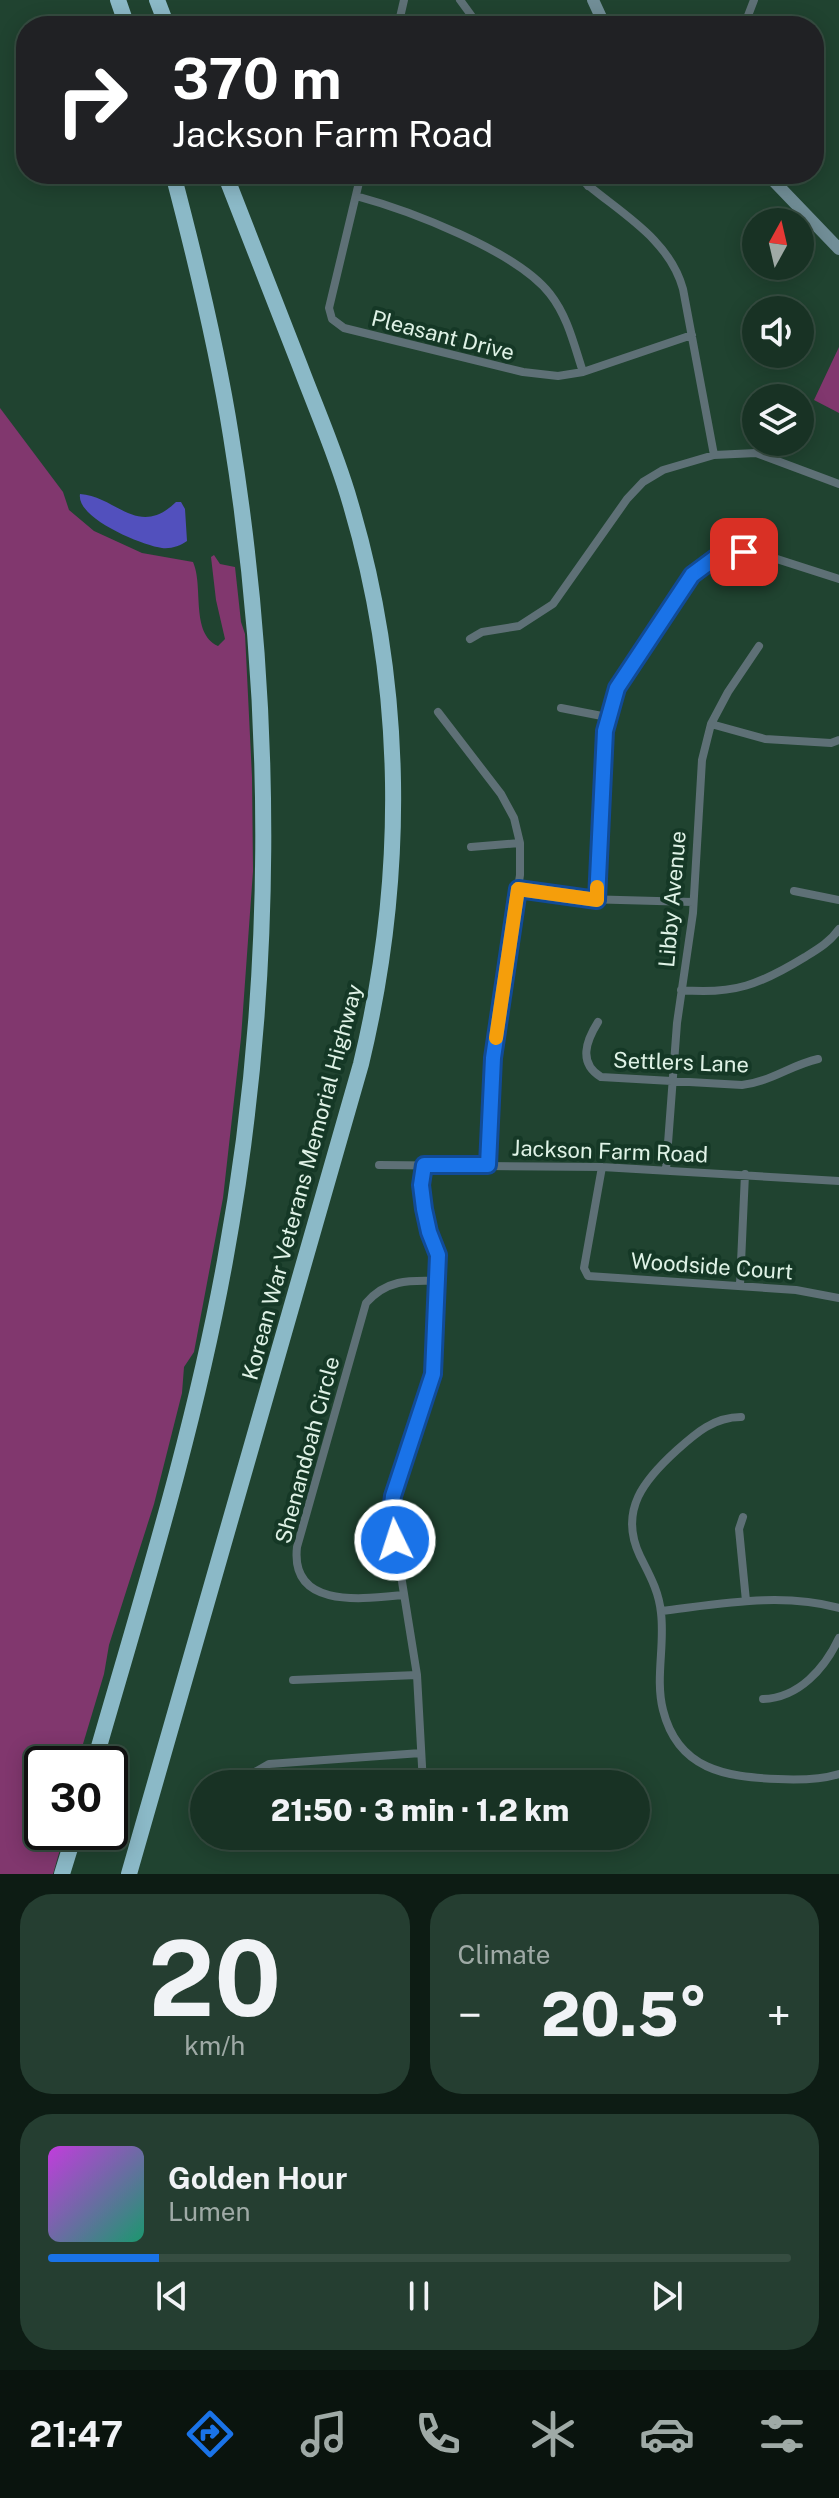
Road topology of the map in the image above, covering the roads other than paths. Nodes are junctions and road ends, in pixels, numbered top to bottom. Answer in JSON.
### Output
{"nodes":[{"id":1,"x":176,"y":184,"type":"edge"},
{"id":2,"x":229,"y":184,"type":"edge"},
{"id":3,"x":359,"y":184,"type":"edge"},
{"id":4,"x":777,"y":184,"type":"edge"},
{"id":5,"x":588,"y":186,"type":"edge"},
{"id":6,"x":356,"y":196,"type":"junction"},
{"id":7,"x":839,"y":249,"type":"edge"},
{"id":8,"x":692,"y":335,"type":"junction"},
{"id":9,"x":583,"y":372,"type":"junction"},
{"id":10,"x":714,"y":455,"type":"junction"},
{"id":11,"x":839,"y":484,"type":"edge"},
{"id":12,"x":839,"y":579,"type":"edge"},
{"id":13,"x":470,"y":639,"type":"dead end"},
{"id":14,"x":759,"y":646,"type":"dead end"},
{"id":15,"x":561,"y":708,"type":"dead end"},
{"id":16,"x":438,"y":712,"type":"dead end"},
{"id":17,"x":607,"y":717,"type":"junction"},
{"id":18,"x":711,"y":724,"type":"junction"},
{"id":19,"x":839,"y":740,"type":"edge"},
{"id":20,"x":520,"y":843,"type":"junction"},
{"id":21,"x":471,"y":847,"type":"dead end"},
{"id":22,"x":518,"y":889,"type":"junction"},
{"id":23,"x":794,"y":891,"type":"dead end"},
{"id":24,"x":597,"y":900,"type":"junction"},
{"id":25,"x":839,"y":900,"type":"edge"},
{"id":26,"x":693,"y":902,"type":"junction"},
{"id":27,"x":839,"y":929,"type":"edge"},
{"id":28,"x":681,"y":990,"type":"junction"},
{"id":29,"x":598,"y":1022,"type":"dead end"},
{"id":30,"x":818,"y":1059,"type":"dead end"},
{"id":31,"x":671,"y":1082,"type":"junction"},
{"id":32,"x":379,"y":1165,"type":"dead end"},
{"id":33,"x":424,"y":1165,"type":"junction"},
{"id":34,"x":488,"y":1165,"type":"junction"},
{"id":35,"x":602,"y":1167,"type":"junction"},
{"id":36,"x":666,"y":1170,"type":"junction"},
{"id":37,"x":745,"y":1174,"type":"junction"},
{"id":38,"x":839,"y":1181,"type":"edge"},
{"id":39,"x":437,"y":1281,"type":"junction"},
{"id":40,"x":740,"y":1285,"type":"junction"},
{"id":41,"x":839,"y":1298,"type":"edge"},
{"id":42,"x":741,"y":1417,"type":"dead end"},
{"id":43,"x":743,"y":1517,"type":"dead end"},
{"id":44,"x":403,"y":1595,"type":"junction"},
{"id":45,"x":746,"y":1601,"type":"junction"},
{"id":46,"x":839,"y":1608,"type":"edge"},
{"id":47,"x":661,"y":1611,"type":"junction"},
{"id":48,"x":839,"y":1638,"type":"edge"},
{"id":49,"x":417,"y":1675,"type":"junction"},
{"id":50,"x":293,"y":1680,"type":"dead end"},
{"id":51,"x":763,"y":1699,"type":"dead end"},
{"id":52,"x":99,"y":1746,"type":"edge"},
{"id":53,"x":421,"y":1753,"type":"junction"},
{"id":54,"x":258,"y":1770,"type":"edge"},
{"id":55,"x":422,"y":1770,"type":"edge"},
{"id":56,"x":839,"y":1774,"type":"edge"},
{"id":57,"x":69,"y":1850,"type":"edge"},
{"id":58,"x":62,"y":1874,"type":"edge"},
{"id":59,"x":129,"y":1874,"type":"edge"}],
"edges":[{"from":1,"to":52,"type":"highway"},
{"from":2,"to":59,"type":"highway","name":"Korean War Veterans Memorial Highway"},
{"from":3,"to":6,"type":"street","name":"Pleasant Drive"},
{"from":4,"to":7,"type":"street"},
{"from":5,"to":8,"type":"street"},
{"from":6,"to":9,"type":"street"},
{"from":6,"to":9,"type":"street","name":"Pleasant Drive"},
{"from":8,"to":9,"type":"street","name":"Pleasant Drive"},
{"from":8,"to":10,"type":"street"},
{"from":10,"to":11,"type":"street"},
{"from":10,"to":13,"type":"street"},
{"from":12,"to":17,"type":"street"},
{"from":14,"to":18,"type":"street","name":"Libby Avenue"},
{"from":15,"to":17,"type":"street"},
{"from":16,"to":20,"type":"street"},
{"from":17,"to":24,"type":"street"},
{"from":18,"to":19,"type":"street"},
{"from":18,"to":26,"type":"street","name":"Libby Avenue"},
{"from":20,"to":21,"type":"street"},
{"from":20,"to":22,"type":"street"},
{"from":22,"to":24,"type":"street"},
{"from":22,"to":34,"type":"street"},
{"from":23,"to":25,"type":"street"},
{"from":24,"to":26,"type":"street"},
{"from":26,"to":28,"type":"street","name":"Libby Avenue"},
{"from":27,"to":28,"type":"street"},
{"from":28,"to":31,"type":"street","name":"Libby Avenue"},
{"from":29,"to":31,"type":"street","name":"Settlers Lane"},
{"from":30,"to":31,"type":"street","name":"Settlers Lane"},
{"from":31,"to":36,"type":"street","name":"Libby Avenue"},
{"from":32,"to":33,"type":"street","name":"Jackson Farm Road"},
{"from":33,"to":34,"type":"street","name":"Jackson Farm Road"},
{"from":33,"to":39,"type":"street"},
{"from":34,"to":35,"type":"street","name":"Jackson Farm Road"},
{"from":35,"to":36,"type":"street","name":"Jackson Farm Road"},
{"from":35,"to":40,"type":"street","name":"Woodside Court"},
{"from":36,"to":37,"type":"street","name":"Jackson Farm Road"},
{"from":37,"to":38,"type":"street","name":"Jackson Farm Road"},
{"from":37,"to":40,"type":"street"},
{"from":39,"to":44,"type":"street"},
{"from":39,"to":44,"type":"street","name":"Shenandoah Circle"},
{"from":40,"to":41,"type":"street","name":"Woodside Court"},
{"from":42,"to":47,"type":"street"},
{"from":43,"to":45,"type":"street"},
{"from":44,"to":49,"type":"street"},
{"from":45,"to":46,"type":"street"},
{"from":45,"to":47,"type":"street"},
{"from":47,"to":56,"type":"street"},
{"from":48,"to":51,"type":"street"},
{"from":49,"to":50,"type":"street"},
{"from":49,"to":53,"type":"street"},
{"from":53,"to":54,"type":"street"},
{"from":53,"to":55,"type":"street"},
{"from":57,"to":58,"type":"highway"}]}
